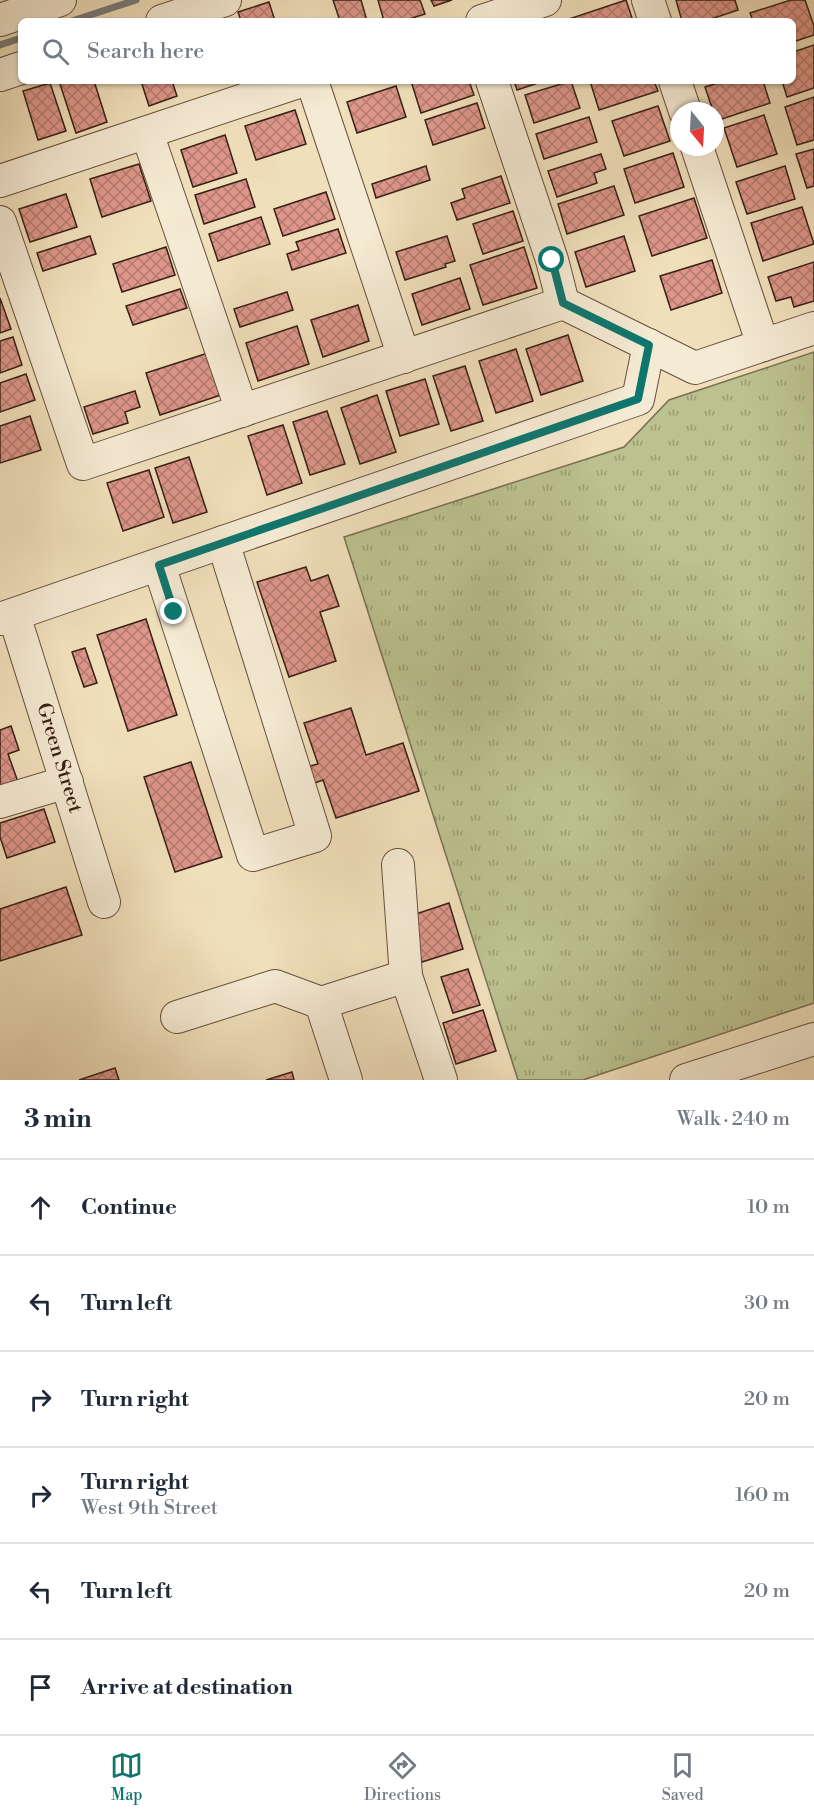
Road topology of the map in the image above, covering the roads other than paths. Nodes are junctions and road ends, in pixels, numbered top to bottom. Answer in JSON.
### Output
{"nodes":[{"id":1,"x":60,"y":0,"type":"edge"},
{"id":2,"x":225,"y":0,"type":"edge"},
{"id":3,"x":545,"y":0,"type":"edge"},
{"id":4,"x":648,"y":0,"type":"edge"},
{"id":5,"x":171,"y":18,"type":"edge"},
{"id":6,"x":491,"y":18,"type":"edge"},
{"id":7,"x":654,"y":18,"type":"edge"},
{"id":8,"x":0,"y":20,"type":"edge"},
{"id":9,"x":18,"y":69,"type":"edge"},
{"id":10,"x":0,"y":75,"type":"edge"},
{"id":11,"x":292,"y":84,"type":"edge"},
{"id":12,"x":313,"y":84,"type":"edge"},
{"id":13,"x":493,"y":84,"type":"edge"},
{"id":14,"x":676,"y":84,"type":"edge"},
{"id":15,"x":682,"y":102,"type":"edge"},
{"id":16,"x":147,"y":133,"type":"junction"},
{"id":17,"x":700,"y":156,"type":"edge"},
{"id":18,"x":0,"y":181,"type":"edge"},
{"id":19,"x":0,"y":222,"type":"edge"},
{"id":20,"x":563,"y":303,"type":"junction"},
{"id":21,"x":814,"y":328,"type":"edge"},
{"id":22,"x":649,"y":345,"type":"junction"},
{"id":23,"x":763,"y":345,"type":"junction"},
{"id":24,"x":404,"y":357,"type":"junction"},
{"id":25,"x":242,"y":411,"type":"junction"},
{"id":26,"x":223,"y":543,"type":"junction"},
{"id":27,"x":159,"y":565,"type":"junction"},
{"id":28,"x":7,"y":617,"type":"edge"},
{"id":29,"x":67,"y":782,"type":"junction"},
{"id":30,"x":0,"y":802,"type":"edge"},
{"id":31,"x":398,"y":865,"type":"dead end"},
{"id":32,"x":104,"y":902,"type":"dead end"},
{"id":33,"x":406,"y":976,"type":"junction"},
{"id":34,"x":321,"y":1003,"type":"junction"},
{"id":35,"x":177,"y":1017,"type":"dead end"},
{"id":36,"x":814,"y":1039,"type":"edge"},
{"id":37,"x":346,"y":1080,"type":"edge"},
{"id":38,"x":441,"y":1080,"type":"edge"},
{"id":39,"x":687,"y":1080,"type":"edge"}],
"edges":[{"from":1,"to":8,"type":"street"},
{"from":2,"to":5,"type":"street"},
{"from":3,"to":6,"type":"street"},
{"from":4,"to":7,"type":"street"},
{"from":9,"to":10,"type":"street"},
{"from":11,"to":16,"type":"street"},
{"from":12,"to":24,"type":"street"},
{"from":13,"to":20,"type":"street"},
{"from":14,"to":15,"type":"street"},
{"from":16,"to":18,"type":"street"},
{"from":16,"to":25,"type":"street"},
{"from":17,"to":23,"type":"street"},
{"from":19,"to":25,"type":"street"},
{"from":20,"to":22,"type":"street"},
{"from":20,"to":24,"type":"street"},
{"from":21,"to":23,"type":"street"},
{"from":22,"to":23,"type":"street"},
{"from":22,"to":26,"type":"street"},
{"from":24,"to":25,"type":"street"},
{"from":26,"to":27,"type":"street"},
{"from":26,"to":27,"type":"street"},
{"from":27,"to":28,"type":"street"},
{"from":28,"to":29,"type":"street","name":"Green Street"},
{"from":29,"to":30,"type":"street"},
{"from":29,"to":32,"type":"street","name":"Green Street"},
{"from":31,"to":33,"type":"street"},
{"from":33,"to":34,"type":"street"},
{"from":33,"to":38,"type":"street"},
{"from":34,"to":35,"type":"street"},
{"from":34,"to":37,"type":"street"},
{"from":36,"to":39,"type":"street"}]}
